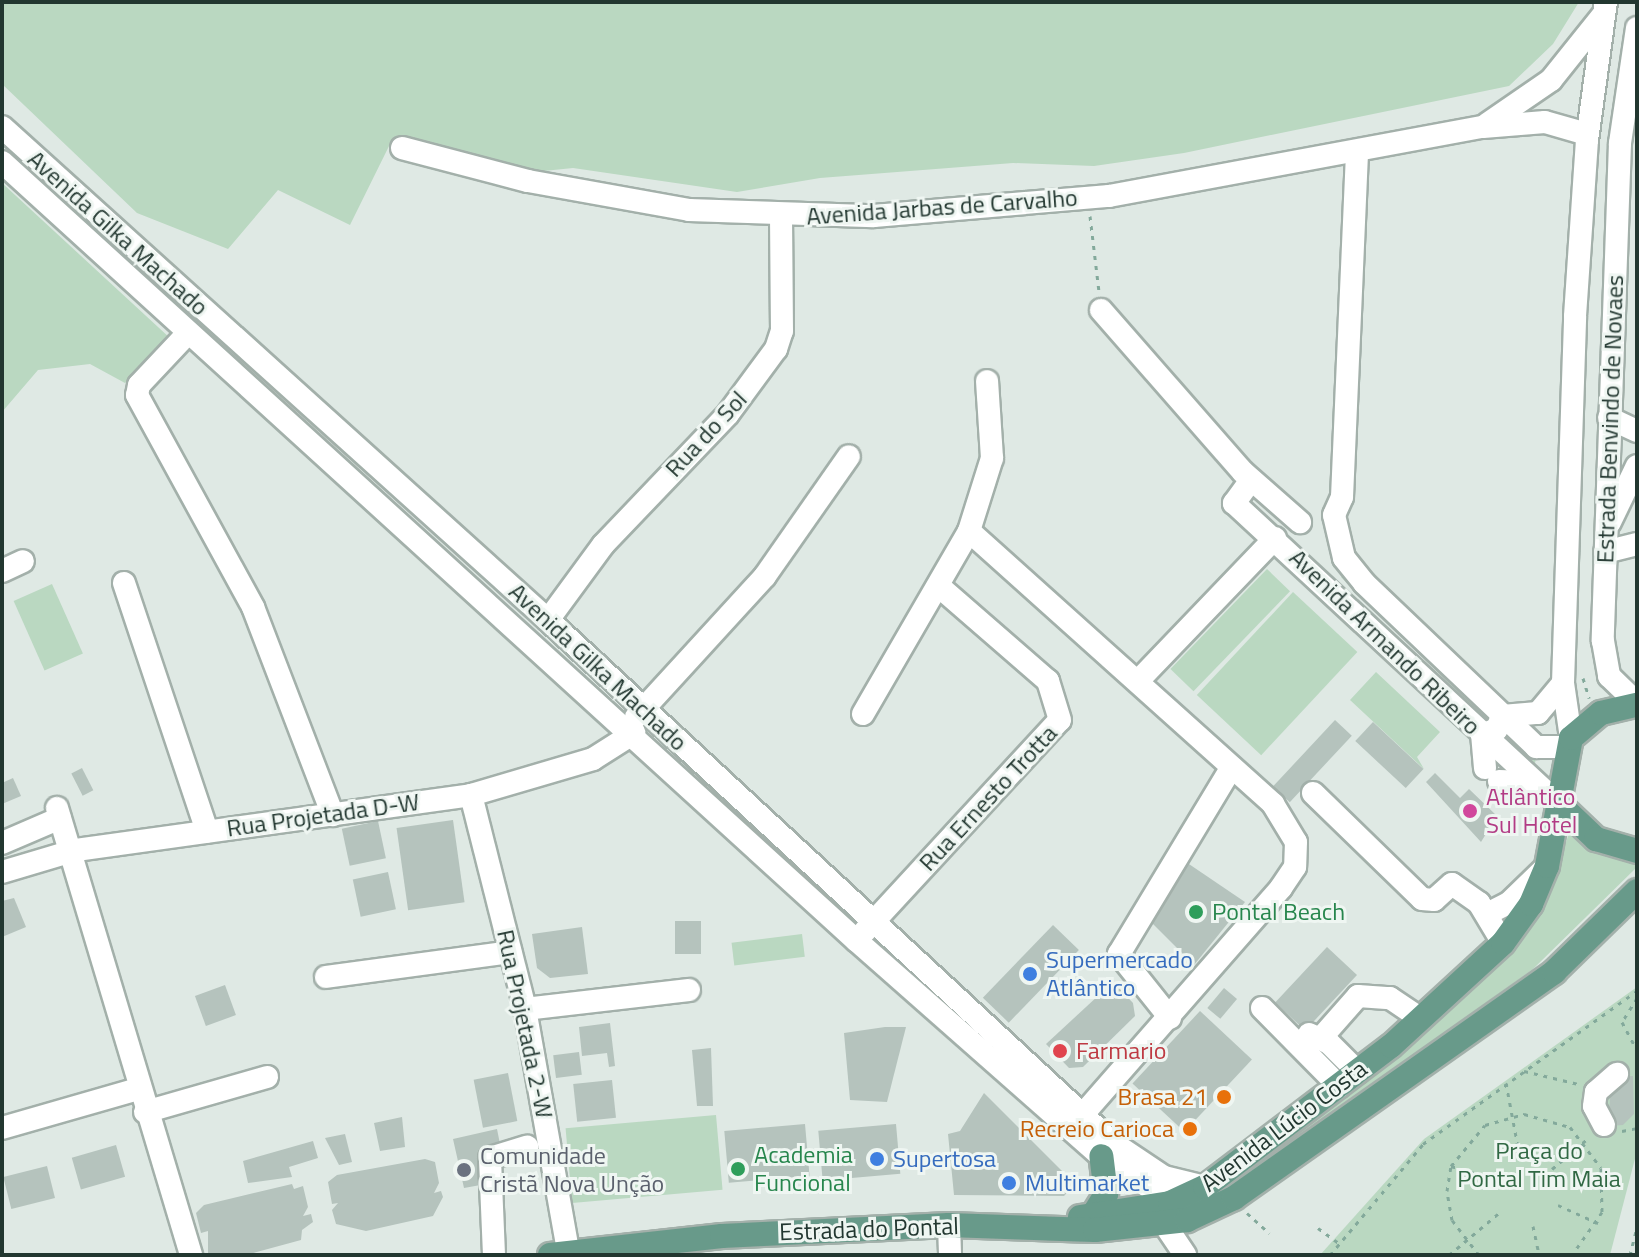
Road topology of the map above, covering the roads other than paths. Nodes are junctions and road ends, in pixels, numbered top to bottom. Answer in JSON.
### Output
{"nodes":[{"id":1,"x":1605,"y":8,"type":"edge"},
{"id":2,"x":1637,"y":28,"type":"edge"},
{"id":3,"x":1632,"y":86,"type":"edge"},
{"id":4,"x":2,"y":127,"type":"edge"},
{"id":5,"x":1483,"y":127,"type":"junction"},
{"id":6,"x":1587,"y":134,"type":"junction"},
{"id":7,"x":402,"y":148,"type":"dead end"},
{"id":8,"x":1357,"y":151,"type":"junction"},
{"id":9,"x":2,"y":162,"type":"edge"},
{"id":10,"x":781,"y":217,"type":"junction"},
{"id":11,"x":158,"y":271,"type":"junction"},
{"id":12,"x":141,"y":290,"type":"junction"},
{"id":13,"x":1101,"y":310,"type":"road end"},
{"id":14,"x":188,"y":333,"type":"junction"},
{"id":15,"x":987,"y":381,"type":"dead end"},
{"id":16,"x":1609,"y":418,"type":"junction"},
{"id":17,"x":1637,"y":431,"type":"edge"},
{"id":18,"x":351,"y":443,"type":"junction"},
{"id":19,"x":849,"y":456,"type":"dead end"},
{"id":20,"x":333,"y":464,"type":"junction"},
{"id":21,"x":1637,"y":466,"type":"edge"},
{"id":22,"x":1251,"y":480,"type":"junction"},
{"id":23,"x":1334,"y":515,"type":"junction"},
{"id":24,"x":1300,"y":522,"type":"junction"},
{"id":25,"x":969,"y":531,"type":"junction"},
{"id":26,"x":1605,"y":541,"type":"junction"},
{"id":27,"x":1281,"y":543,"type":"junction"},
{"id":28,"x":1637,"y":544,"type":"edge"},
{"id":29,"x":1344,"y":558,"type":"junction"},
{"id":30,"x":23,"y":561,"type":"dead end"},
{"id":31,"x":2,"y":571,"type":"edge"},
{"id":32,"x":1320,"y":580,"type":"junction"},
{"id":33,"x":124,"y":583,"type":"dead end"},
{"id":34,"x":941,"y":588,"type":"junction"},
{"id":35,"x":548,"y":620,"type":"junction"},
{"id":36,"x":1138,"y":681,"type":"junction"},
{"id":37,"x":1563,"y":683,"type":"junction"},
{"id":38,"x":1479,"y":695,"type":"junction"},
{"id":39,"x":1637,"y":704,"type":"edge"},
{"id":40,"x":644,"y":709,"type":"junction"},
{"id":41,"x":863,"y":714,"type":"dead end"},
{"id":42,"x":1463,"y":716,"type":"junction"},
{"id":43,"x":1502,"y":716,"type":"junction"},
{"id":44,"x":630,"y":730,"type":"junction"},
{"id":45,"x":1482,"y":735,"type":"junction"},
{"id":46,"x":1569,"y":742,"type":"junction"},
{"id":47,"x":1232,"y":767,"type":"junction"},
{"id":48,"x":1532,"y":782,"type":"junction"},
{"id":49,"x":1313,"y":793,"type":"dead end"},
{"id":50,"x":471,"y":795,"type":"junction"},
{"id":51,"x":1557,"y":802,"type":"junction"},
{"id":52,"x":333,"y":815,"type":"junction"},
{"id":53,"x":207,"y":831,"type":"junction"},
{"id":54,"x":2,"y":843,"type":"edge"},
{"id":55,"x":70,"y":851,"type":"junction"},
{"id":56,"x":1637,"y":851,"type":"edge"},
{"id":57,"x":1547,"y":866,"type":"junction"},
{"id":58,"x":2,"y":872,"type":"edge"},
{"id":59,"x":1637,"y":891,"type":"edge"},
{"id":60,"x":1489,"y":913,"type":"junction"},
{"id":61,"x":875,"y":921,"type":"junction"},
{"id":62,"x":857,"y":941,"type":"junction"},
{"id":63,"x":1503,"y":943,"type":"junction"},
{"id":64,"x":510,"y":952,"type":"junction"},
{"id":65,"x":326,"y":977,"type":"dead end"},
{"id":66,"x":689,"y":990,"type":"dead end"},
{"id":67,"x":1262,"y":1008,"type":"dead end"},
{"id":68,"x":525,"y":1009,"type":"junction"},
{"id":69,"x":1170,"y":1018,"type":"junction"},
{"id":70,"x":1420,"y":1018,"type":"junction"},
{"id":71,"x":1298,"y":1025,"type":"dead end"},
{"id":72,"x":1321,"y":1038,"type":"junction"},
{"id":73,"x":1617,"y":1074,"type":"dead end"},
{"id":74,"x":267,"y":1077,"type":"dead end"},
{"id":75,"x":1348,"y":1079,"type":"junction"},
{"id":76,"x":138,"y":1089,"type":"junction"},
{"id":77,"x":145,"y":1112,"type":"junction"},
{"id":78,"x":1082,"y":1115,"type":"junction"},
{"id":79,"x":1604,"y":1125,"type":"road end"},
{"id":80,"x":2,"y":1128,"type":"edge"},
{"id":81,"x":527,"y":1147,"type":"dead end"},
{"id":82,"x":1101,"y":1156,"type":"junction"},
{"id":83,"x":1205,"y":1187,"type":"junction"},
{"id":84,"x":1167,"y":1214,"type":"junction"},
{"id":85,"x":1093,"y":1215,"type":"junction"},
{"id":86,"x":949,"y":1225,"type":"junction"},
{"id":87,"x":1046,"y":1225,"type":"junction"},
{"id":88,"x":562,"y":1254,"type":"edge"},
{"id":89,"x":191,"y":1255,"type":"edge"},
{"id":90,"x":494,"y":1255,"type":"edge"},
{"id":91,"x":950,"y":1255,"type":"edge"},
{"id":92,"x":1185,"y":1255,"type":"edge"}],
"edges":[{"from":1,"to":5,"type":"street","name":"Avenida Jarbas de Carvalho"},
{"from":1,"to":6,"type":"street","name":"Estrada Benvindo de Novaes"},
{"from":2,"to":3,"type":"street","name":"Estrada Benvindo de Novaes"},
{"from":3,"to":16,"type":"street","name":"Estrada Benvindo de Novaes"},
{"from":4,"to":11,"type":"street","name":"Avenida Gilka Machado"},
{"from":5,"to":6,"type":"street","name":"Avenida Jarbas de Carvalho"},
{"from":5,"to":8,"type":"street","name":"Avenida Jarbas de Carvalho"},
{"from":6,"to":37,"type":"street","name":"Estrada Benvindo de Novaes"},
{"from":7,"to":10,"type":"street","name":"Avenida Jarbas de Carvalho"},
{"from":8,"to":10,"type":"street","name":"Avenida Jarbas de Carvalho"},
{"from":8,"to":23,"type":"street"},
{"from":9,"to":12,"type":"street","name":"Avenida Gilka Machado"},
{"from":10,"to":35,"type":"street","name":"Rua do Sol"},
{"from":11,"to":12,"type":"street"},
{"from":11,"to":18,"type":"street","name":"Avenida Gilka Machado"},
{"from":12,"to":14,"type":"street","name":"Avenida Gilka Machado"},
{"from":13,"to":22,"type":"street","name":"Avenida Armando Ribeiro"},
{"from":14,"to":20,"type":"street","name":"Avenida Gilka Machado"},
{"from":14,"to":52,"type":"street"},
{"from":15,"to":25,"type":"street"},
{"from":16,"to":17,"type":"street"},
{"from":16,"to":26,"type":"street","name":"Estrada Benvindo de Novaes"},
{"from":18,"to":20,"type":"street"},
{"from":18,"to":35,"type":"street","name":"Avenida Gilka Machado"},
{"from":19,"to":40,"type":"street","name":"Rua Projetada D-W"},
{"from":20,"to":44,"type":"street","name":"Avenida Gilka Machado"},
{"from":21,"to":26,"type":"street"},
{"from":22,"to":24,"type":"street","name":"Avenida Armando Ribeiro"},
{"from":22,"to":27,"type":"street","name":"Avenida Armando Ribeiro"},
{"from":23,"to":24,"type":"street","name":"Avenida Armando Ribeiro"},
{"from":23,"to":29,"type":"street","name":"Avenida Armando Ribeiro"},
{"from":24,"to":27,"type":"street"},
{"from":25,"to":34,"type":"street"},
{"from":25,"to":36,"type":"street"},
{"from":26,"to":28,"type":"street"},
{"from":26,"to":39,"type":"street","name":"Estrada Benvindo de Novaes"},
{"from":27,"to":32,"type":"street","name":"Avenida Armando Ribeiro"},
{"from":27,"to":36,"type":"street"},
{"from":29,"to":32,"type":"street"},
{"from":29,"to":38,"type":"street","name":"Avenida Armando Ribeiro"},
{"from":30,"to":31,"type":"street"},
{"from":32,"to":42,"type":"street","name":"Avenida Armando Ribeiro"},
{"from":33,"to":53,"type":"street"},
{"from":34,"to":41,"type":"street"},
{"from":34,"to":61,"type":"street","name":"Rua Ernesto Trotta"},
{"from":35,"to":40,"type":"street","name":"Avenida Gilka Machado"},
{"from":36,"to":47,"type":"street"},
{"from":37,"to":43,"type":"street"},
{"from":37,"to":46,"type":"street","name":"Estrada Benvindo de Novaes"},
{"from":38,"to":42,"type":"street"},
{"from":38,"to":43,"type":"street","name":"Avenida Armando Ribeiro"},
{"from":39,"to":46,"type":"main road"},
{"from":40,"to":44,"type":"street","name":"Rua Projetada D-W"},
{"from":40,"to":61,"type":"street","name":"Avenida Gilka Machado"},
{"from":42,"to":45,"type":"street","name":"Avenida Armando Ribeiro"},
{"from":43,"to":45,"type":"street"},
{"from":43,"to":46,"type":"street","name":"Avenida Armando Ribeiro"},
{"from":44,"to":50,"type":"street","name":"Rua Projetada D-W"},
{"from":44,"to":62,"type":"street","name":"Avenida Gilka Machado"},
{"from":45,"to":48,"type":"street","name":"Avenida Armando Ribeiro"},
{"from":45,"to":48,"type":"street"},
{"from":46,"to":51,"type":"main road","name":"Avenida Lúcio Costa"},
{"from":47,"to":69,"type":"street"},
{"from":47,"to":69,"type":"street"},
{"from":48,"to":51,"type":"street","name":"Avenida Armando Ribeiro"},
{"from":49,"to":60,"type":"street"},
{"from":50,"to":52,"type":"street","name":"Rua Projetada D-W"},
{"from":50,"to":64,"type":"street","name":"Rua Projetada 2-W"},
{"from":51,"to":56,"type":"main road"},
{"from":51,"to":57,"type":"main road","name":"Avenida Lúcio Costa"},
{"from":52,"to":53,"type":"street","name":"Rua Projetada D-W"},
{"from":53,"to":55,"type":"street","name":"Rua Projetada D-W"},
{"from":54,"to":55,"type":"street"},
{"from":55,"to":58,"type":"street","name":"Rua Projetada D-W"},
{"from":55,"to":76,"type":"street"},
{"from":57,"to":60,"type":"street"},
{"from":57,"to":63,"type":"main road","name":"Avenida Lúcio Costa"},
{"from":59,"to":84,"type":"main road","name":"Avenida Lúcio Costa"},
{"from":60,"to":63,"type":"street"},
{"from":61,"to":62,"type":"street","name":"Rua Ernesto Trotta"},
{"from":61,"to":78,"type":"street","name":"Avenida Gilka Machado"},
{"from":62,"to":82,"type":"street","name":"Avenida Gilka Machado"},
{"from":63,"to":70,"type":"main road","name":"Avenida Lúcio Costa"},
{"from":64,"to":65,"type":"street"},
{"from":64,"to":68,"type":"street","name":"Rua Projetada 2-W"},
{"from":66,"to":68,"type":"street"},
{"from":67,"to":75,"type":"street"},
{"from":68,"to":88,"type":"street","name":"Rua Projetada 2-W"},
{"from":69,"to":78,"type":"street"},
{"from":70,"to":72,"type":"street"},
{"from":70,"to":75,"type":"main road","name":"Avenida Lúcio Costa"},
{"from":71,"to":72,"type":"street"},
{"from":72,"to":75,"type":"street"},
{"from":73,"to":79,"type":"street"},
{"from":74,"to":77,"type":"street"},
{"from":75,"to":83,"type":"main road","name":"Avenida Lúcio Costa"},
{"from":76,"to":77,"type":"street"},
{"from":76,"to":80,"type":"street"},
{"from":77,"to":89,"type":"street"},
{"from":78,"to":83,"type":"street","name":"Avenida Gilka Machado"},
{"from":81,"to":90,"type":"street"},
{"from":82,"to":84,"type":"street","name":"Avenida Gilka Machado"},
{"from":82,"to":85,"type":"main road"},
{"from":83,"to":84,"type":"main road","name":"Avenida Lúcio Costa"},
{"from":84,"to":85,"type":"main road","name":"Avenida Lúcio Costa"},
{"from":84,"to":87,"type":"main road","name":"Avenida Lúcio Costa"},
{"from":84,"to":92,"type":"street","name":"Avenida Gilka Machado"},
{"from":85,"to":87,"type":"main road","name":"Avenida Lúcio Costa"},
{"from":86,"to":87,"type":"main road","name":"Estrada do Pontal"},
{"from":86,"to":88,"type":"main road","name":"Estrada do Pontal"},
{"from":86,"to":91,"type":"street"}]}
